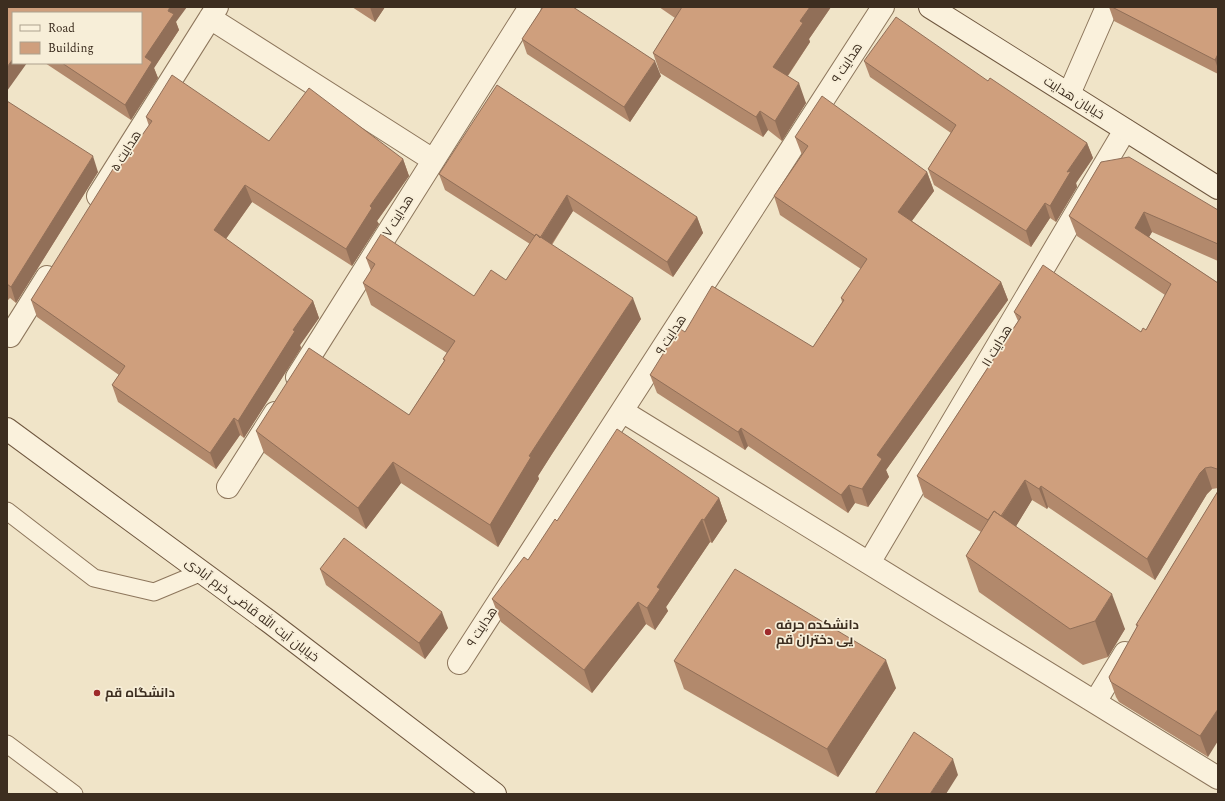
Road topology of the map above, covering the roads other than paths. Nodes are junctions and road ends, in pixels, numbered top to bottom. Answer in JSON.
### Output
{"nodes":[{"id":1,"x":530,"y":7,"type":"edge"},
{"id":2,"x":883,"y":7,"type":"edge"},
{"id":3,"x":930,"y":7,"type":"edge"},
{"id":4,"x":1107,"y":7,"type":"edge"},
{"id":5,"x":214,"y":12,"type":"edge"},
{"id":6,"x":1068,"y":94,"type":"junction"},
{"id":7,"x":1125,"y":130,"type":"junction"},
{"id":8,"x":433,"y":160,"type":"junction"},
{"id":9,"x":1218,"y":188,"type":"edge"},
{"id":10,"x":87,"y":214,"type":"edge"},
{"id":11,"x":57,"y":261,"type":"edge"},
{"id":12,"x":10,"y":336,"type":"dead end"},
{"id":13,"x":622,"y":411,"type":"junction"},
{"id":14,"x":7,"y":429,"type":"edge"},
{"id":15,"x":228,"y":487,"type":"dead end"},
{"id":16,"x":7,"y":512,"type":"edge"},
{"id":17,"x":869,"y":563,"type":"junction"},
{"id":18,"x":202,"y":572,"type":"junction"},
{"id":19,"x":1136,"y":635,"type":"edge"},
{"id":20,"x":459,"y":663,"type":"dead end"},
{"id":21,"x":1095,"y":702,"type":"junction"},
{"id":22,"x":7,"y":744,"type":"edge"},
{"id":23,"x":1218,"y":778,"type":"edge"},
{"id":24,"x":74,"y":794,"type":"edge"},
{"id":25,"x":495,"y":794,"type":"edge"}],
"edges":[{"from":1,"to":8,"type":"street","name":"هدایت ۷"},
{"from":2,"to":13,"type":"street","name":"هدایت ۹"},
{"from":3,"to":6,"type":"street","name":"خیابان هدایت"},
{"from":4,"to":6,"type":"street"},
{"from":5,"to":8,"type":"street"},
{"from":5,"to":10,"type":"street","name":"هدایت ۵"},
{"from":6,"to":7,"type":"street","name":"خیابان هدایت"},
{"from":7,"to":9,"type":"street","name":"خیابان هدایت"},
{"from":7,"to":17,"type":"street","name":"هدایت ۱۱"},
{"from":8,"to":15,"type":"street","name":"هدایت ۷"},
{"from":11,"to":12,"type":"street"},
{"from":13,"to":17,"type":"street"},
{"from":13,"to":20,"type":"street","name":"هدایت ۹"},
{"from":14,"to":18,"type":"street","name":"خیابان آیت الله قاضی خرم آبادی"},
{"from":16,"to":18,"type":"lane"},
{"from":17,"to":21,"type":"street"},
{"from":18,"to":25,"type":"street","name":"خیابان آیت الله قاضی خرم آبادی"},
{"from":19,"to":21,"type":"street"},
{"from":21,"to":23,"type":"street"},
{"from":22,"to":24,"type":"lane"}]}
